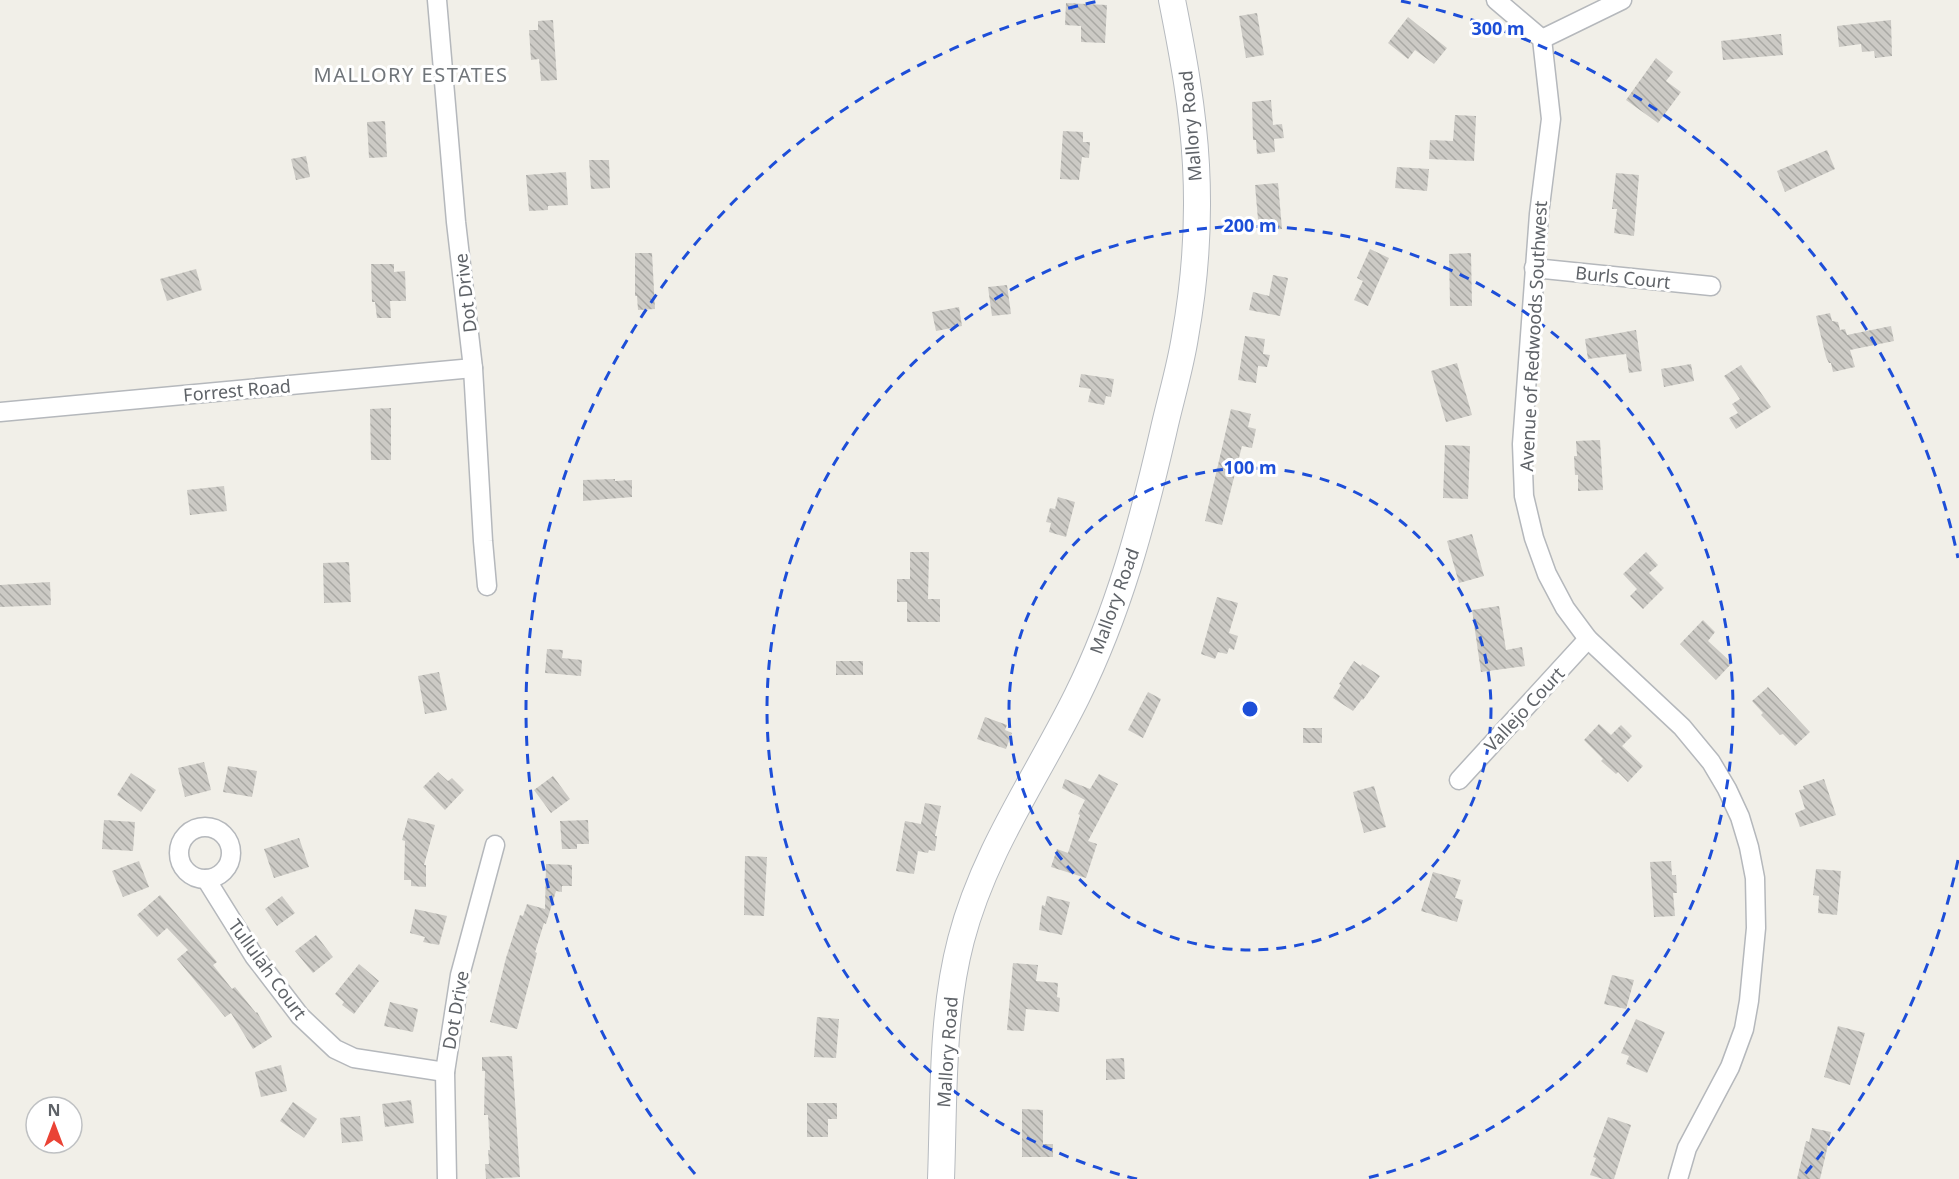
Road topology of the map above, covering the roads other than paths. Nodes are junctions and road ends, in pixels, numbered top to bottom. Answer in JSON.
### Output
{"nodes":[{"id":1,"x":437,"y":0,"type":"edge"},
{"id":2,"x":1172,"y":0,"type":"edge"},
{"id":3,"x":1496,"y":0,"type":"edge"},
{"id":4,"x":1622,"y":0,"type":"edge"},
{"id":5,"x":1542,"y":39,"type":"junction"},
{"id":6,"x":1534,"y":268,"type":"junction"},
{"id":7,"x":1711,"y":286,"type":"dead end"},
{"id":8,"x":473,"y":368,"type":"junction"},
{"id":9,"x":0,"y":412,"type":"edge"},
{"id":10,"x":487,"y":586,"type":"dead end"},
{"id":11,"x":1588,"y":639,"type":"junction"},
{"id":12,"x":1459,"y":780,"type":"dead end"},
{"id":13,"x":495,"y":845,"type":"dead end"},
{"id":14,"x":206,"y":879,"type":"dead end"},
{"id":15,"x":444,"y":1072,"type":"junction"},
{"id":16,"x":447,"y":1179,"type":"edge"},
{"id":17,"x":941,"y":1179,"type":"edge"},
{"id":18,"x":1678,"y":1179,"type":"edge"}],
"edges":[{"from":1,"to":8,"type":"street","name":"Dot Drive"},
{"from":2,"to":17,"type":"street","name":"Mallory Road"},
{"from":3,"to":5,"type":"street"},
{"from":4,"to":5,"type":"street"},
{"from":5,"to":6,"type":"street","name":"Avenue of Redwoods Southwest"},
{"from":6,"to":7,"type":"street","name":"Burls Court"},
{"from":6,"to":11,"type":"street","name":"Avenue of Redwoods Southwest"},
{"from":8,"to":9,"type":"street","name":"Forrest Road"},
{"from":8,"to":10,"type":"street","name":"Dot Drive"},
{"from":11,"to":12,"type":"street","name":"Vallejo Court"},
{"from":11,"to":18,"type":"street","name":"Avenue of Redwoods Southwest"},
{"from":13,"to":15,"type":"street","name":"Dot Drive"},
{"from":14,"to":15,"type":"street","name":"Tullulah Court"},
{"from":15,"to":16,"type":"street","name":"Dot Drive"}]}
